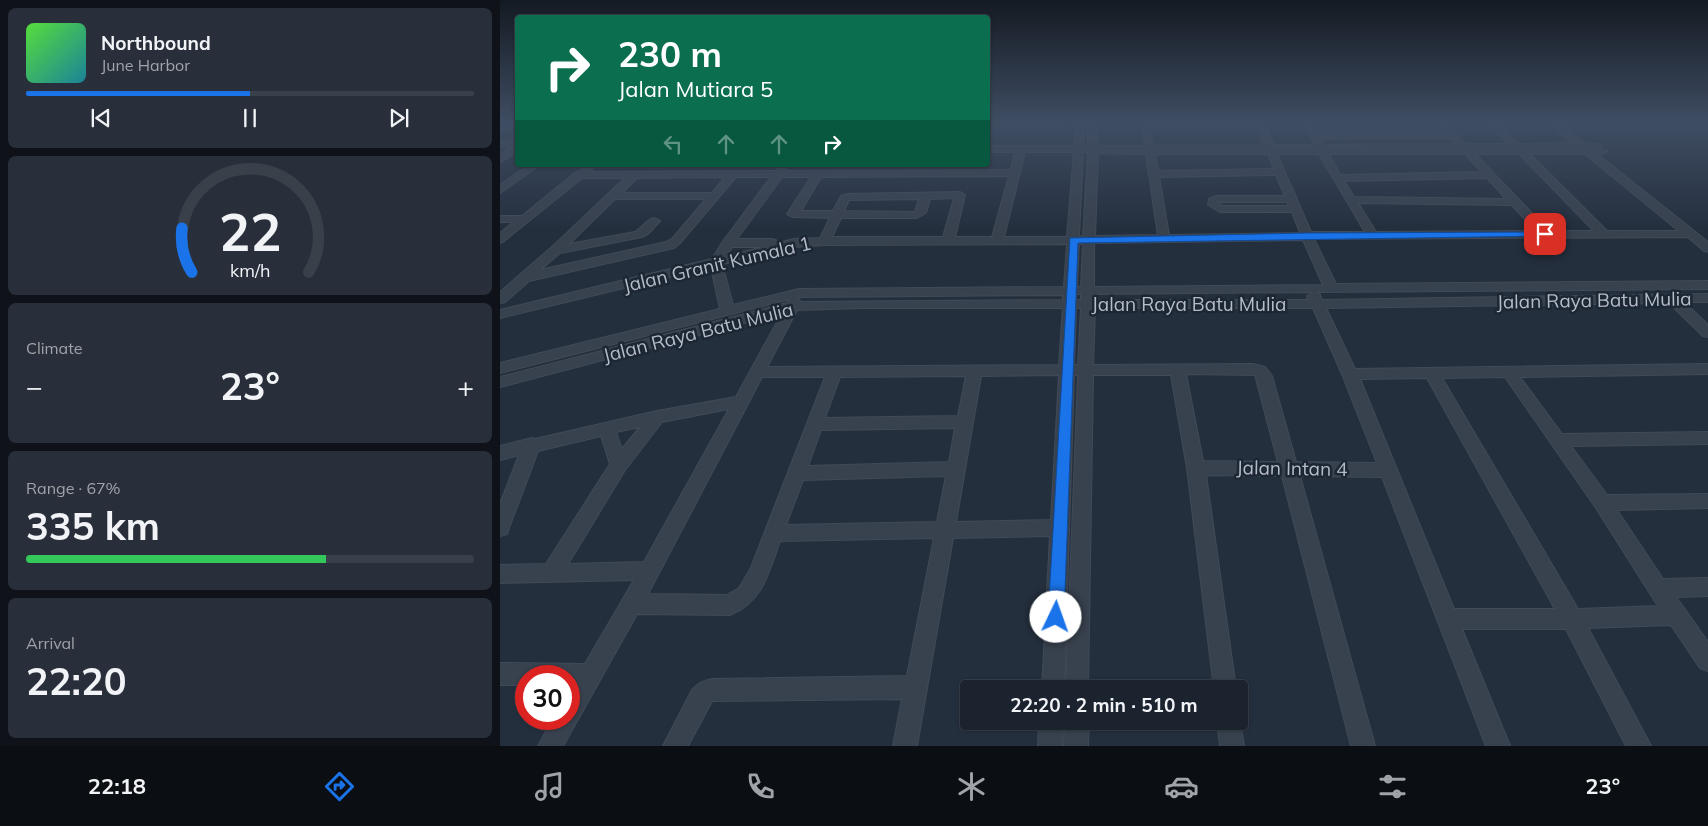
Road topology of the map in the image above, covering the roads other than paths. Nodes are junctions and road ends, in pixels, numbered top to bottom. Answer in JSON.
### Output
{"nodes":[{"id":1,"x":1019,"y":159,"type":"edge"},
{"id":2,"x":1078,"y":159,"type":"edge"},
{"id":3,"x":1092,"y":159,"type":"edge"},
{"id":4,"x":1152,"y":159,"type":"edge"},
{"id":5,"x":1275,"y":159,"type":"edge"},
{"id":6,"x":1328,"y":159,"type":"edge"},
{"id":7,"x":1475,"y":159,"type":"edge"},
{"id":8,"x":1530,"y":159,"type":"edge"},
{"id":9,"x":1596,"y":159,"type":"edge"},
{"id":10,"x":1612,"y":159,"type":"edge"},
{"id":11,"x":532,"y":167,"type":"edge"},
{"id":12,"x":589,"y":167,"type":"edge"},
{"id":13,"x":784,"y":167,"type":"edge"},
{"id":14,"x":1281,"y":172,"type":"junction"},
{"id":15,"x":1015,"y":173,"type":"junction"},
{"id":16,"x":818,"y":174,"type":"junction"},
{"id":17,"x":1153,"y":174,"type":"junction"},
{"id":18,"x":579,"y":175,"type":"junction"},
{"id":19,"x":634,"y":175,"type":"junction"},
{"id":20,"x":733,"y":175,"type":"junction"},
{"id":21,"x":778,"y":175,"type":"junction"},
{"id":22,"x":1489,"y":175,"type":"junction"},
{"id":23,"x":1337,"y":178,"type":"junction"},
{"id":24,"x":500,"y":190,"type":"edge"},
{"id":25,"x":926,"y":195,"type":"junction"},
{"id":26,"x":611,"y":196,"type":"junction"},
{"id":27,"x":714,"y":196,"type":"junction"},
{"id":28,"x":1351,"y":200,"type":"junction"},
{"id":29,"x":1513,"y":202,"type":"junction"},
{"id":30,"x":1294,"y":204,"type":"junction"},
{"id":31,"x":838,"y":214,"type":"junction"},
{"id":32,"x":500,"y":219,"type":"edge"},
{"id":33,"x":525,"y":219,"type":"junction"},
{"id":34,"x":654,"y":221,"type":"dead end"},
{"id":35,"x":1545,"y":234,"type":"junction"},
{"id":36,"x":1692,"y":234,"type":"junction"},
{"id":37,"x":1708,"y":234,"type":"edge"},
{"id":38,"x":1372,"y":235,"type":"junction"},
{"id":39,"x":1604,"y":235,"type":"junction"},
{"id":40,"x":1307,"y":236,"type":"junction"},
{"id":41,"x":500,"y":238,"type":"edge"},
{"id":42,"x":1164,"y":239,"type":"junction"},
{"id":43,"x":824,"y":240,"type":"junction"},
{"id":44,"x":948,"y":240,"type":"junction"},
{"id":45,"x":1074,"y":240,"type":"junction"},
{"id":46,"x":1088,"y":240,"type":"junction"},
{"id":47,"x":997,"y":241,"type":"junction"},
{"id":48,"x":728,"y":243,"type":"junction"},
{"id":49,"x":794,"y":243,"type":"junction"},
{"id":50,"x":1708,"y":248,"type":"edge"},
{"id":51,"x":556,"y":250,"type":"junction"},
{"id":52,"x":716,"y":263,"type":"junction"},
{"id":53,"x":523,"y":278,"type":"junction"},
{"id":54,"x":1708,"y":284,"type":"edge"},
{"id":55,"x":1332,"y":289,"type":"junction"},
{"id":56,"x":1314,"y":297,"type":"junction"},
{"id":57,"x":1079,"y":298,"type":"junction"},
{"id":58,"x":1708,"y":298,"type":"edge"},
{"id":59,"x":1673,"y":299,"type":"junction"},
{"id":60,"x":500,"y":300,"type":"edge"},
{"id":61,"x":796,"y":300,"type":"junction"},
{"id":62,"x":727,"y":310,"type":"junction"},
{"id":63,"x":500,"y":314,"type":"edge"},
{"id":64,"x":1708,"y":333,"type":"edge"},
{"id":65,"x":500,"y":368,"type":"edge"},
{"id":66,"x":1177,"y":369,"type":"junction"},
{"id":67,"x":1708,"y":369,"type":"edge"},
{"id":68,"x":1067,"y":370,"type":"junction"},
{"id":69,"x":1086,"y":370,"type":"junction"},
{"id":70,"x":758,"y":372,"type":"junction"},
{"id":71,"x":835,"y":372,"type":"junction"},
{"id":72,"x":974,"y":372,"type":"junction"},
{"id":73,"x":1509,"y":372,"type":"junction"},
{"id":74,"x":1432,"y":373,"type":"junction"},
{"id":75,"x":1350,"y":374,"type":"junction"},
{"id":76,"x":500,"y":382,"type":"edge"},
{"id":77,"x":742,"y":401,"type":"junction"},
{"id":78,"x":657,"y":416,"type":"junction"},
{"id":79,"x":966,"y":422,"type":"junction"},
{"id":80,"x":814,"y":424,"type":"junction"},
{"id":81,"x":606,"y":428,"type":"junction"},
{"id":82,"x":1708,"y":438,"type":"edge"},
{"id":83,"x":1557,"y":440,"type":"junction"},
{"id":84,"x":532,"y":444,"type":"junction"},
{"id":85,"x":500,"y":453,"type":"edge"},
{"id":86,"x":619,"y":465,"type":"junction"},
{"id":87,"x":1196,"y":468,"type":"junction"},
{"id":88,"x":956,"y":469,"type":"junction"},
{"id":89,"x":1288,"y":469,"type":"junction"},
{"id":90,"x":1387,"y":470,"type":"junction"},
{"id":91,"x":795,"y":473,"type":"junction"},
{"id":92,"x":1708,"y":501,"type":"edge"},
{"id":93,"x":1602,"y":503,"type":"junction"},
{"id":94,"x":500,"y":528,"type":"edge"},
{"id":95,"x":1061,"y":528,"type":"junction"},
{"id":96,"x":944,"y":529,"type":"junction"},
{"id":97,"x":774,"y":533,"type":"junction"},
{"id":98,"x":650,"y":571,"type":"junction"},
{"id":99,"x":552,"y":573,"type":"junction"},
{"id":100,"x":500,"y":574,"type":"edge"},
{"id":101,"x":1708,"y":587,"type":"edge"},
{"id":102,"x":1658,"y":588,"type":"junction"},
{"id":103,"x":630,"y":604,"type":"junction"},
{"id":104,"x":1676,"y":615,"type":"junction"},
{"id":105,"x":1446,"y":619,"type":"junction"},
{"id":106,"x":1572,"y":619,"type":"junction"},
{"id":107,"x":1708,"y":660,"type":"edge"},
{"id":108,"x":500,"y":674,"type":"edge"},
{"id":109,"x":590,"y":675,"type":"junction"},
{"id":110,"x":1053,"y":680,"type":"edge"},
{"id":111,"x":1077,"y":680,"type":"edge"},
{"id":112,"x":1224,"y":680,"type":"edge"},
{"id":113,"x":916,"y":686,"type":"junction"},
{"id":114,"x":580,"y":694,"type":"edge"},
{"id":115,"x":559,"y":730,"type":"edge"},
{"id":116,"x":1051,"y":730,"type":"edge"},
{"id":117,"x":1077,"y":730,"type":"edge"},
{"id":118,"x":1230,"y":730,"type":"edge"},
{"id":119,"x":550,"y":746,"type":"edge"},
{"id":120,"x":674,"y":746,"type":"edge"},
{"id":121,"x":905,"y":746,"type":"edge"},
{"id":122,"x":1050,"y":746,"type":"edge"},
{"id":123,"x":1076,"y":746,"type":"edge"},
{"id":124,"x":1232,"y":746,"type":"edge"},
{"id":125,"x":1363,"y":746,"type":"edge"},
{"id":126,"x":1498,"y":746,"type":"edge"},
{"id":127,"x":1639,"y":746,"type":"edge"}],
"edges":[{"from":1,"to":15,"type":"street"},
{"from":2,"to":45,"type":"street"},
{"from":3,"to":46,"type":"street"},
{"from":4,"to":17,"type":"street"},
{"from":5,"to":14,"type":"street"},
{"from":6,"to":23,"type":"street"},
{"from":7,"to":22,"type":"street"},
{"from":8,"to":39,"type":"street"},
{"from":9,"to":36,"type":"street"},
{"from":10,"to":37,"type":"street"},
{"from":11,"to":24,"type":"street"},
{"from":12,"to":18,"type":"street"},
{"from":13,"to":21,"type":"street"},
{"from":14,"to":17,"type":"street"},
{"from":14,"to":30,"type":"street"},
{"from":15,"to":16,"type":"street"},
{"from":15,"to":47,"type":"street"},
{"from":16,"to":21,"type":"street"},
{"from":16,"to":31,"type":"street"},
{"from":17,"to":42,"type":"street"},
{"from":18,"to":19,"type":"street"},
{"from":18,"to":33,"type":"street"},
{"from":19,"to":20,"type":"street"},
{"from":19,"to":26,"type":"street"},
{"from":20,"to":21,"type":"street"},
{"from":20,"to":27,"type":"street"},
{"from":21,"to":48,"type":"street"},
{"from":22,"to":23,"type":"street"},
{"from":22,"to":29,"type":"street"},
{"from":23,"to":28,"type":"street"},
{"from":25,"to":31,"type":"street"},
{"from":25,"to":31,"type":"street"},
{"from":25,"to":44,"type":"street"},
{"from":26,"to":27,"type":"street"},
{"from":26,"to":51,"type":"street"},
{"from":27,"to":53,"type":"street"},
{"from":28,"to":29,"type":"street"},
{"from":28,"to":38,"type":"street"},
{"from":29,"to":35,"type":"street"},
{"from":30,"to":30,"type":"street"},
{"from":30,"to":40,"type":"street"},
{"from":31,"to":43,"type":"street"},
{"from":32,"to":33,"type":"street"},
{"from":33,"to":41,"type":"street"},
{"from":34,"to":51,"type":"street"},
{"from":35,"to":38,"type":"street","name":"Jalan Granit Kumala 1"},
{"from":35,"to":39,"type":"street","name":"Jalan Granit Kumala 1"},
{"from":36,"to":39,"type":"street","name":"Jalan Granit Kumala 1"},
{"from":36,"to":50,"type":"street"},
{"from":38,"to":40,"type":"street","name":"Jalan Granit Kumala 1"},
{"from":40,"to":42,"type":"street","name":"Jalan Granit Kumala 1"},
{"from":40,"to":55,"type":"street"},
{"from":42,"to":46,"type":"street","name":"Jalan Granit Kumala 1"},
{"from":43,"to":44,"type":"street","name":"Jalan Granit Kumala 1"},
{"from":43,"to":49,"type":"street","name":"Jalan Granit Kumala 1"},
{"from":44,"to":47,"type":"street","name":"Jalan Granit Kumala 1"},
{"from":45,"to":46,"type":"street","name":"Jalan Granit Kumala 1"},
{"from":45,"to":47,"type":"street","name":"Jalan Granit Kumala 1"},
{"from":45,"to":57,"type":"street"},
{"from":46,"to":57,"type":"street"},
{"from":48,"to":49,"type":"street"},
{"from":48,"to":52,"type":"street"},
{"from":49,"to":52,"type":"street","name":"Jalan Granit Kumala 1"},
{"from":51,"to":53,"type":"street"},
{"from":52,"to":62,"type":"street"},
{"from":52,"to":63,"type":"street","name":"Jalan Granit Kumala 1"},
{"from":53,"to":60,"type":"street"},
{"from":54,"to":55,"type":"street"},
{"from":55,"to":56,"type":"street"},
{"from":56,"to":57,"type":"street","name":"Jalan Raya Batu Mulia"},
{"from":56,"to":59,"type":"street","name":"Jalan Raya Batu Mulia"},
{"from":56,"to":75,"type":"street"},
{"from":57,"to":61,"type":"street","name":"Jalan Raya Batu Mulia"},
{"from":57,"to":68,"type":"street"},
{"from":57,"to":69,"type":"street"},
{"from":58,"to":59,"type":"street","name":"Jalan Raya Batu Mulia"},
{"from":59,"to":64,"type":"street"},
{"from":61,"to":62,"type":"street"},
{"from":61,"to":70,"type":"street"},
{"from":61,"to":76,"type":"street","name":"Jalan Raya Batu Mulia"},
{"from":62,"to":65,"type":"street"},
{"from":66,"to":69,"type":"street"},
{"from":66,"to":87,"type":"street"},
{"from":66,"to":89,"type":"street"},
{"from":67,"to":73,"type":"street"},
{"from":68,"to":69,"type":"street"},
{"from":68,"to":72,"type":"street"},
{"from":68,"to":95,"type":"street"},
{"from":69,"to":111,"type":"street"},
{"from":70,"to":71,"type":"street"},
{"from":70,"to":77,"type":"street"},
{"from":71,"to":72,"type":"street"},
{"from":71,"to":80,"type":"street"},
{"from":72,"to":79,"type":"street"},
{"from":73,"to":74,"type":"street"},
{"from":73,"to":83,"type":"street"},
{"from":74,"to":75,"type":"street"},
{"from":74,"to":106,"type":"street"},
{"from":75,"to":90,"type":"street"},
{"from":77,"to":78,"type":"street"},
{"from":77,"to":98,"type":"street"},
{"from":78,"to":81,"type":"street"},
{"from":78,"to":86,"type":"street"},
{"from":79,"to":80,"type":"street"},
{"from":79,"to":88,"type":"street"},
{"from":80,"to":91,"type":"street"},
{"from":81,"to":84,"type":"street"},
{"from":81,"to":86,"type":"street"},
{"from":82,"to":83,"type":"street"},
{"from":83,"to":93,"type":"street"},
{"from":84,"to":85,"type":"street"},
{"from":84,"to":94,"type":"street"},
{"from":86,"to":99,"type":"street"},
{"from":87,"to":89,"type":"street","name":"Jalan Intan 4"},
{"from":87,"to":112,"type":"street"},
{"from":88,"to":91,"type":"street"},
{"from":88,"to":96,"type":"street"},
{"from":89,"to":90,"type":"street","name":"Jalan Intan 4"},
{"from":89,"to":125,"type":"street"},
{"from":90,"to":105,"type":"street"},
{"from":91,"to":97,"type":"street"},
{"from":92,"to":93,"type":"street"},
{"from":93,"to":102,"type":"street"},
{"from":95,"to":96,"type":"street"},
{"from":95,"to":110,"type":"street"},
{"from":96,"to":97,"type":"street"},
{"from":96,"to":113,"type":"street"},
{"from":97,"to":103,"type":"street"},
{"from":98,"to":99,"type":"street"},
{"from":98,"to":103,"type":"street"},
{"from":99,"to":100,"type":"street"},
{"from":101,"to":102,"type":"street"},
{"from":102,"to":104,"type":"street"},
{"from":103,"to":109,"type":"street"},
{"from":104,"to":106,"type":"street"},
{"from":104,"to":107,"type":"street"},
{"from":105,"to":106,"type":"street"},
{"from":105,"to":126,"type":"street"},
{"from":106,"to":127,"type":"street"},
{"from":108,"to":109,"type":"street"},
{"from":109,"to":114,"type":"street"},
{"from":113,"to":120,"type":"street"},
{"from":113,"to":121,"type":"street"},
{"from":115,"to":119,"type":"street"},
{"from":116,"to":122,"type":"street"},
{"from":117,"to":123,"type":"street"},
{"from":118,"to":124,"type":"street"}]}
